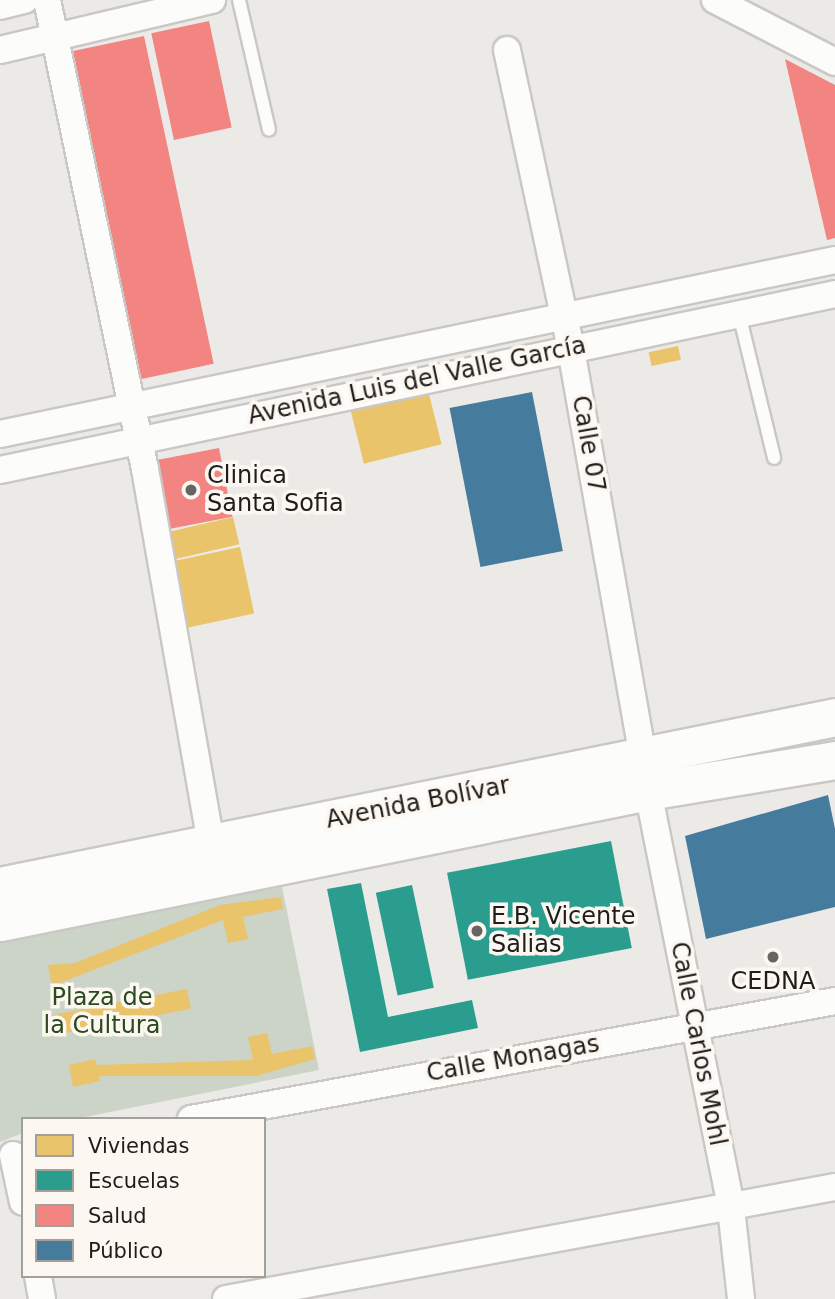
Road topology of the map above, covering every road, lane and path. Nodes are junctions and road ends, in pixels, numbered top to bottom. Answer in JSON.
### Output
{"nodes":[{"id":1,"x":24,"y":0,"type":"edge"},
{"id":2,"x":47,"y":0,"type":"edge"},
{"id":3,"x":212,"y":0,"type":"edge"},
{"id":4,"x":239,"y":0,"type":"edge"},
{"id":5,"x":715,"y":0,"type":"edge"},
{"id":6,"x":0,"y":6,"type":"edge"},
{"id":7,"x":55,"y":38,"type":"junction"},
{"id":8,"x":0,"y":50,"type":"edge"},
{"id":9,"x":507,"y":50,"type":"dead end"},
{"id":10,"x":835,"y":62,"type":"edge"},
{"id":11,"x":269,"y":130,"type":"dead end"},
{"id":12,"x":835,"y":260,"type":"edge"},
{"id":13,"x":835,"y":294,"type":"edge"},
{"id":14,"x":564,"y":318,"type":"junction"},
{"id":15,"x":740,"y":318,"type":"junction"},
{"id":16,"x":571,"y":349,"type":"junction"},
{"id":17,"x":131,"y":405,"type":"junction"},
{"id":18,"x":0,"y":434,"type":"edge"},
{"id":19,"x":138,"y":439,"type":"junction"},
{"id":20,"x":774,"y":458,"type":"dead end"},
{"id":21,"x":0,"y":470,"type":"edge"},
{"id":22,"x":835,"y":717,"type":"edge"},
{"id":23,"x":835,"y":760,"type":"edge"},
{"id":24,"x":645,"y":774,"type":"junction"},
{"id":25,"x":211,"y":844,"type":"junction"},
{"id":26,"x":0,"y":886,"type":"edge"},
{"id":27,"x":0,"y":922,"type":"edge"},
{"id":28,"x":835,"y":1001,"type":"edge"},
{"id":29,"x":695,"y":1028,"type":"junction"},
{"id":30,"x":202,"y":1117,"type":"edge"},
{"id":31,"x":12,"y":1155,"type":"edge"},
{"id":32,"x":835,"y":1187,"type":"edge"},
{"id":33,"x":21,"y":1193,"type":"edge"},
{"id":34,"x":731,"y":1208,"type":"junction"},
{"id":35,"x":38,"y":1278,"type":"edge"},
{"id":36,"x":42,"y":1299,"type":"edge"},
{"id":37,"x":226,"y":1299,"type":"edge"},
{"id":38,"x":741,"y":1299,"type":"edge"}],
"edges":[{"from":1,"to":6,"type":"street"},
{"from":2,"to":7,"type":"street"},
{"from":3,"to":7,"type":"street"},
{"from":4,"to":11,"type":"lane"},
{"from":5,"to":10,"type":"street"},
{"from":7,"to":8,"type":"street"},
{"from":7,"to":17,"type":"street"},
{"from":9,"to":14,"type":"street","name":"Calle 07"},
{"from":12,"to":14,"type":"street","name":"Avenida Luis del Valle García"},
{"from":13,"to":15,"type":"street","name":"Avenida Luis del Valle García"},
{"from":14,"to":16,"type":"street","name":"Calle 07"},
{"from":14,"to":17,"type":"street","name":"Avenida Luis del Valle García"},
{"from":15,"to":16,"type":"street","name":"Avenida Luis del Valle García"},
{"from":15,"to":20,"type":"lane"},
{"from":16,"to":19,"type":"street","name":"Avenida Luis del Valle García"},
{"from":16,"to":24,"type":"street","name":"Calle 07"},
{"from":17,"to":18,"type":"street","name":"Avenida Luis del Valle García"},
{"from":17,"to":19,"type":"street"},
{"from":19,"to":21,"type":"street","name":"Avenida Luis del Valle García"},
{"from":19,"to":25,"type":"street"},
{"from":22,"to":24,"type":"street","name":"Avenida Bolívar"},
{"from":23,"to":24,"type":"street","name":"Avenida Bolívar"},
{"from":24,"to":25,"type":"street","name":"Avenida Bolívar"},
{"from":24,"to":27,"type":"street","name":"Avenida Bolívar"},
{"from":24,"to":29,"type":"street","name":"Calle Carlos Mohl"},
{"from":25,"to":26,"type":"street","name":"Avenida Bolívar"},
{"from":28,"to":29,"type":"street","name":"Calle Monagas"},
{"from":29,"to":30,"type":"street","name":"Calle Monagas"},
{"from":29,"to":34,"type":"street","name":"Calle Carlos Mohl"},
{"from":31,"to":33,"type":"street"},
{"from":32,"to":34,"type":"street"},
{"from":34,"to":37,"type":"street"},
{"from":34,"to":38,"type":"street","name":"Calle Carlos Mohl"},
{"from":35,"to":36,"type":"street"}]}
